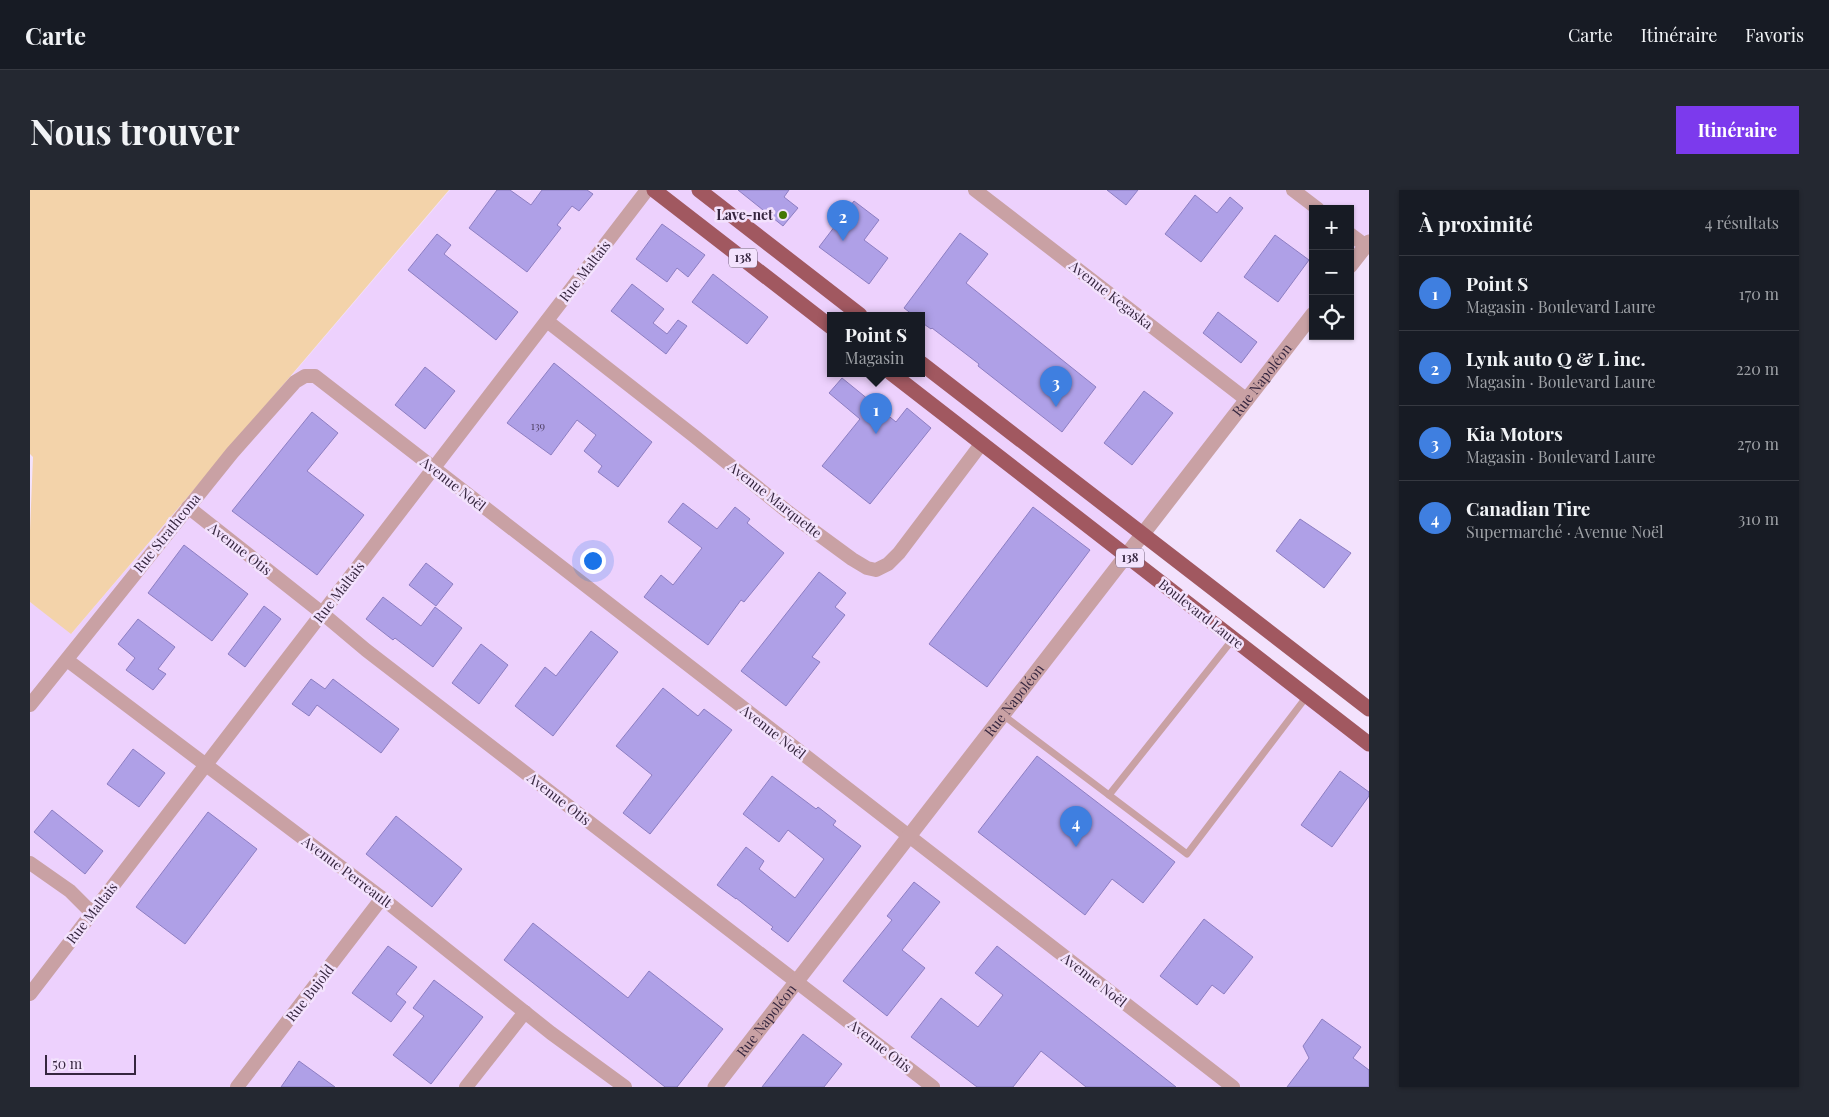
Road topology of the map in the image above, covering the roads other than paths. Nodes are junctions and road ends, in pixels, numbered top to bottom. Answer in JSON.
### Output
{"nodes":[{"id":1,"x":647,"y":190,"type":"edge"},
{"id":2,"x":654,"y":190,"type":"edge"},
{"id":3,"x":699,"y":190,"type":"edge"},
{"id":4,"x":975,"y":190,"type":"edge"},
{"id":5,"x":1293,"y":190,"type":"edge"},
{"id":6,"x":1313,"y":205,"type":"edge"},
{"id":7,"x":1354,"y":236,"type":"edge"},
{"id":8,"x":1367,"y":244,"type":"edge"},
{"id":9,"x":1354,"y":261,"type":"edge"},
{"id":10,"x":856,"y":312,"type":"edge"},
{"id":11,"x":1309,"y":319,"type":"edge"},
{"id":12,"x":547,"y":321,"type":"junction"},
{"id":13,"x":827,"y":324,"type":"edge"},
{"id":14,"x":925,"y":365,"type":"edge"},
{"id":15,"x":315,"y":376,"type":"joint"},
{"id":16,"x":896,"y":377,"type":"edge"},
{"id":17,"x":1247,"y":400,"type":"junction"},
{"id":18,"x":982,"y":443,"type":"junction"},
{"id":19,"x":433,"y":469,"type":"junction"},
{"id":20,"x":188,"y":507,"type":"junction"},
{"id":21,"x":1142,"y":534,"type":"junction"},
{"id":22,"x":1126,"y":555,"type":"junction"},
{"id":23,"x":322,"y":613,"type":"junction"},
{"id":24,"x":1233,"y":638,"type":"junction"},
{"id":25,"x":66,"y":660,"type":"junction"},
{"id":26,"x":1307,"y":696,"type":"junction"},
{"id":27,"x":30,"y":705,"type":"edge"},
{"id":28,"x":1369,"y":709,"type":"edge"},
{"id":29,"x":1002,"y":715,"type":"junction"},
{"id":30,"x":1369,"y":744,"type":"edge"},
{"id":31,"x":206,"y":765,"type":"junction"},
{"id":32,"x":1109,"y":795,"type":"junction"},
{"id":33,"x":908,"y":836,"type":"junction"},
{"id":34,"x":30,"y":863,"type":"edge"},
{"id":35,"x":382,"y":898,"type":"junction"},
{"id":36,"x":92,"y":913,"type":"junction"},
{"id":37,"x":797,"y":981,"type":"junction"},
{"id":38,"x":30,"y":994,"type":"edge"},
{"id":39,"x":525,"y":1012,"type":"junction"},
{"id":40,"x":237,"y":1087,"type":"edge"},
{"id":41,"x":466,"y":1087,"type":"edge"},
{"id":42,"x":625,"y":1087,"type":"edge"},
{"id":43,"x":715,"y":1087,"type":"edge"},
{"id":44,"x":933,"y":1087,"type":"edge"},
{"id":45,"x":1233,"y":1087,"type":"edge"}],
"edges":[{"from":1,"to":12,"type":"street","name":"Rue Maltais"},
{"from":2,"to":13,"type":"highway","number":"138"},
{"from":3,"to":10,"type":"highway","number":"138"},
{"from":4,"to":17,"type":"street","name":"Avenue Kegaska"},
{"from":5,"to":6,"type":"street"},
{"from":7,"to":8,"type":"street"},
{"from":8,"to":9,"type":"street"},
{"from":11,"to":17,"type":"street","name":"Rue Napoléon"},
{"from":12,"to":18,"type":"street","name":"Avenue Marquette"},
{"from":12,"to":19,"type":"street","name":"Rue Maltais"},
{"from":14,"to":21,"type":"highway","name":"Boulevard Laure","number":"138"},
{"from":15,"to":19,"type":"street","name":"Avenue Noël"},
{"from":15,"to":20,"type":"street","name":"Rue Strathcona"},
{"from":16,"to":18,"type":"highway","name":"Boulevard Laure","number":"138"},
{"from":17,"to":21,"type":"street","name":"Rue Napoléon"},
{"from":18,"to":22,"type":"highway","name":"Boulevard Laure","number":"138"},
{"from":19,"to":23,"type":"street","name":"Rue Maltais"},
{"from":19,"to":33,"type":"street","name":"Avenue Noël"},
{"from":20,"to":23,"type":"street","name":"Avenue Otis"},
{"from":20,"to":25,"type":"street","name":"Rue Strathcona"},
{"from":21,"to":22,"type":"street","name":"Rue Napoléon"},
{"from":21,"to":28,"type":"highway","name":"Boulevard Laure","number":"138"},
{"from":22,"to":24,"type":"highway","name":"Boulevard Laure","number":"138"},
{"from":22,"to":29,"type":"street","name":"Rue Napoléon"},
{"from":23,"to":31,"type":"street","name":"Rue Maltais"},
{"from":23,"to":37,"type":"street","name":"Avenue Otis"},
{"from":24,"to":26,"type":"highway","name":"Boulevard Laure","number":"138"},
{"from":24,"to":32,"type":"lane"},
{"from":25,"to":27,"type":"street","name":"Rue Strathcona"},
{"from":25,"to":31,"type":"street","name":"Avenue Perreault"},
{"from":26,"to":30,"type":"highway","name":"Boulevard Laure","number":"138"},
{"from":26,"to":32,"type":"lane"},
{"from":29,"to":32,"type":"lane"},
{"from":29,"to":33,"type":"street","name":"Rue Napoléon"},
{"from":31,"to":35,"type":"street","name":"Avenue Perreault"},
{"from":31,"to":36,"type":"street","name":"Rue Maltais"},
{"from":33,"to":37,"type":"street","name":"Rue Napoléon"},
{"from":33,"to":45,"type":"street","name":"Avenue Noël"},
{"from":34,"to":36,"type":"street"},
{"from":35,"to":39,"type":"street","name":"Avenue Perreault"},
{"from":35,"to":40,"type":"street","name":"Rue Bujold"},
{"from":36,"to":38,"type":"street","name":"Rue Maltais"},
{"from":37,"to":43,"type":"street","name":"Rue Napoléon"},
{"from":37,"to":44,"type":"street","name":"Avenue Otis"},
{"from":39,"to":41,"type":"street"},
{"from":39,"to":42,"type":"street","name":"Avenue Perreault"}]}
